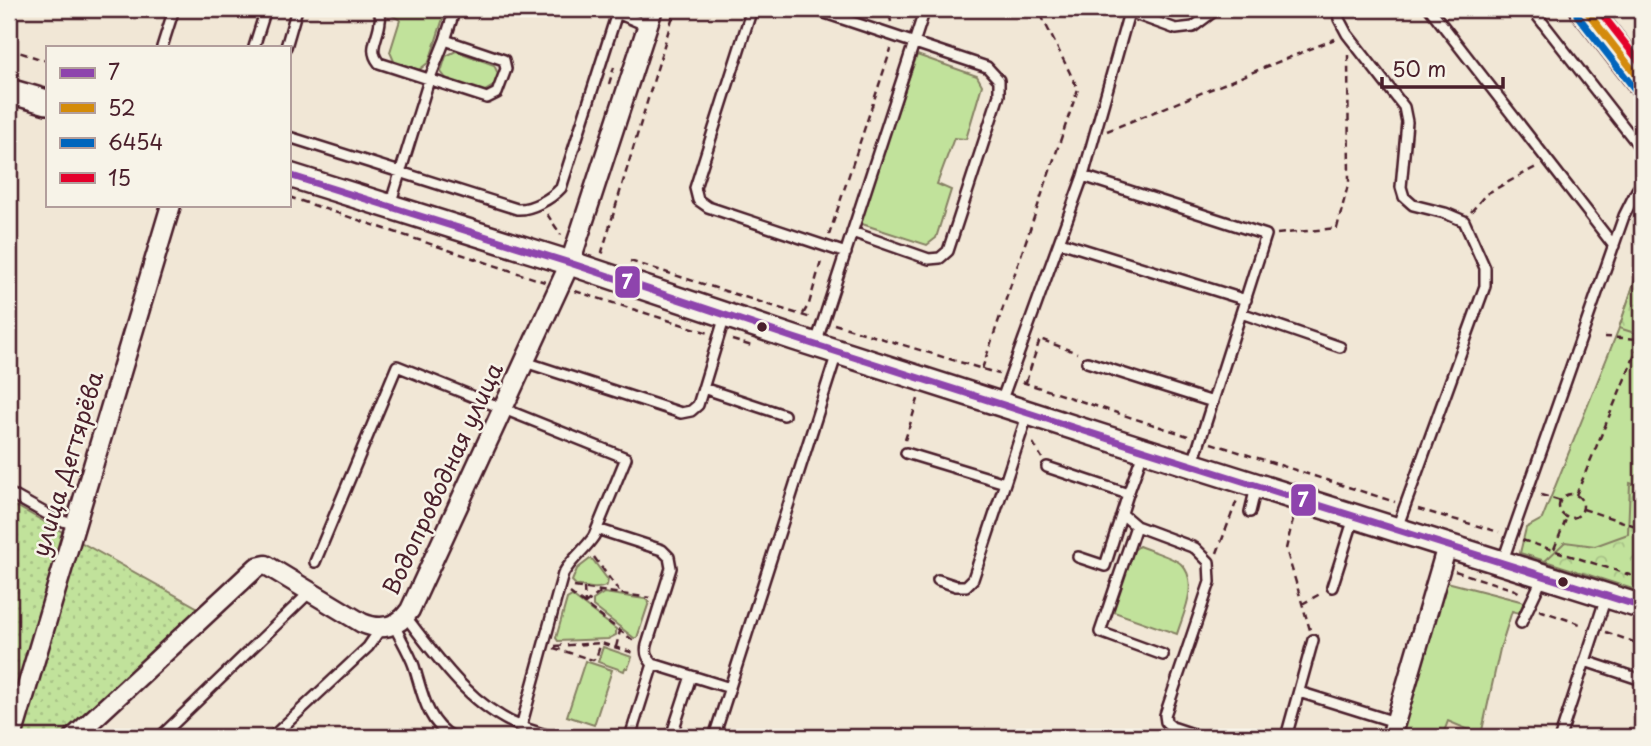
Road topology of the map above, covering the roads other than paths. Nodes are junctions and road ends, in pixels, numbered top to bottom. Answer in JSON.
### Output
{"nodes":[{"id":1,"x":174,"y":9,"type":"edge"},
{"id":2,"x":266,"y":9,"type":"edge"},
{"id":3,"x":297,"y":9,"type":"edge"},
{"id":4,"x":379,"y":9,"type":"edge"},
{"id":5,"x":455,"y":9,"type":"edge"},
{"id":6,"x":752,"y":9,"type":"edge"},
{"id":7,"x":813,"y":9,"type":"edge"},
{"id":8,"x":925,"y":9,"type":"edge"},
{"id":9,"x":1217,"y":9,"type":"edge"},
{"id":10,"x":1338,"y":9,"type":"edge"},
{"id":11,"x":1430,"y":9,"type":"edge"},
{"id":12,"x":1532,"y":9,"type":"edge"},
{"id":13,"x":1585,"y":9,"type":"edge"},
{"id":14,"x":1607,"y":9,"type":"edge"},
{"id":15,"x":1129,"y":10,"type":"edge"},
{"id":16,"x":612,"y":11,"type":"edge"},
{"id":17,"x":650,"y":17,"type":"edge"},
{"id":18,"x":446,"y":40,"type":"junction"},
{"id":19,"x":914,"y":43,"type":"junction"},
{"id":20,"x":162,"y":46,"type":"edge"},
{"id":21,"x":254,"y":46,"type":"edge"},
{"id":22,"x":286,"y":46,"type":"edge"},
{"id":23,"x":1642,"y":53,"type":"edge"},
{"id":24,"x":429,"y":80,"type":"junction"},
{"id":25,"x":1642,"y":82,"type":"edge"},
{"id":26,"x":9,"y":91,"type":"edge"},
{"id":27,"x":46,"y":102,"type":"edge"},
{"id":28,"x":290,"y":137,"type":"edge"},
{"id":29,"x":1642,"y":150,"type":"edge"},
{"id":30,"x":400,"y":172,"type":"junction"},
{"id":31,"x":290,"y":175,"type":"edge"},
{"id":32,"x":1083,"y":176,"type":"junction"},
{"id":33,"x":1642,"y":184,"type":"edge"},
{"id":34,"x":171,"y":206,"type":"edge"},
{"id":35,"x":389,"y":206,"type":"junction"},
{"id":36,"x":852,"y":232,"type":"junction"},
{"id":37,"x":1060,"y":242,"type":"junction"},
{"id":38,"x":1614,"y":246,"type":"junction"},
{"id":39,"x":846,"y":253,"type":"junction"},
{"id":40,"x":570,"y":263,"type":"junction"},
{"id":41,"x":1246,"y":300,"type":"junction"},
{"id":42,"x":1241,"y":313,"type":"junction"},
{"id":43,"x":726,"y":315,"type":"junction"},
{"id":44,"x":1340,"y":347,"type":"dead end"},
{"id":45,"x":827,"y":348,"type":"junction"},
{"id":46,"x":525,"y":362,"type":"junction"},
{"id":47,"x":1087,"y":362,"type":"road end"},
{"id":48,"x":703,"y":388,"type":"junction"},
{"id":49,"x":1213,"y":402,"type":"junction"},
{"id":50,"x":1000,"y":403,"type":"junction"},
{"id":51,"x":503,"y":409,"type":"junction"},
{"id":52,"x":785,"y":415,"type":"dead end"},
{"id":53,"x":1026,"y":420,"type":"junction"},
{"id":54,"x":1144,"y":450,"type":"junction"},
{"id":55,"x":905,"y":453,"type":"road end"},
{"id":56,"x":1192,"y":464,"type":"junction"},
{"id":57,"x":1047,"y":467,"type":"road end"},
{"id":58,"x":1005,"y":482,"type":"junction"},
{"id":59,"x":1247,"y":491,"type":"junction"},
{"id":60,"x":9,"y":493,"type":"edge"},
{"id":61,"x":1128,"y":494,"type":"junction"},
{"id":62,"x":1250,"y":512,"type":"dead end"},
{"id":63,"x":1122,"y":514,"type":"junction"},
{"id":64,"x":1354,"y":516,"type":"junction"},
{"id":65,"x":75,"y":525,"type":"junction"},
{"id":66,"x":1136,"y":526,"type":"junction"},
{"id":67,"x":597,"y":529,"type":"junction"},
{"id":68,"x":1397,"y":530,"type":"junction"},
{"id":69,"x":1447,"y":546,"type":"junction"},
{"id":70,"x":1078,"y":557,"type":"dead end"},
{"id":71,"x":315,"y":562,"type":"dead end"},
{"id":72,"x":1502,"y":563,"type":"junction"},
{"id":73,"x":1543,"y":576,"type":"junction"},
{"id":74,"x":938,"y":580,"type":"dead end"},
{"id":75,"x":1332,"y":587,"type":"road end"},
{"id":76,"x":310,"y":592,"type":"junction"},
{"id":77,"x":1607,"y":596,"type":"junction"},
{"id":78,"x":1642,"y":607,"type":"edge"},
{"id":79,"x":394,"y":623,"type":"junction"},
{"id":80,"x":1521,"y":623,"type":"dead end"},
{"id":81,"x":1313,"y":640,"type":"road end"},
{"id":82,"x":1163,"y":655,"type":"dead end"},
{"id":83,"x":649,"y":657,"type":"junction"},
{"id":84,"x":1585,"y":661,"type":"junction"},
{"id":85,"x":691,"y":676,"type":"junction"},
{"id":86,"x":1642,"y":680,"type":"edge"},
{"id":87,"x":730,"y":688,"type":"junction"},
{"id":88,"x":1299,"y":692,"type":"junction"},
{"id":89,"x":521,"y":727,"type":"junction"},
{"id":90,"x":1393,"y":730,"type":"edge"},
{"id":91,"x":447,"y":736,"type":"edge"},
{"id":92,"x":12,"y":737,"type":"edge"},
{"id":93,"x":74,"y":737,"type":"edge"},
{"id":94,"x":160,"y":737,"type":"edge"},
{"id":95,"x":272,"y":737,"type":"edge"},
{"id":96,"x":553,"y":737,"type":"edge"},
{"id":97,"x":630,"y":737,"type":"edge"},
{"id":98,"x":671,"y":737,"type":"edge"},
{"id":99,"x":714,"y":737,"type":"edge"},
{"id":100,"x":1202,"y":737,"type":"edge"},
{"id":101,"x":1286,"y":737,"type":"edge"},
{"id":102,"x":1560,"y":737,"type":"edge"}],
"edges":[{"from":1,"to":20,"type":"lane"},
{"from":2,"to":21,"type":"lane"},
{"from":3,"to":22,"type":"lane"},
{"from":4,"to":24,"type":"lane"},
{"from":5,"to":18,"type":"lane"},
{"from":6,"to":39,"type":"lane"},
{"from":7,"to":19,"type":"lane"},
{"from":8,"to":19,"type":"lane"},
{"from":9,"to":15,"type":"lane"},
{"from":10,"to":68,"type":"lane"},
{"from":11,"to":38,"type":"lane"},
{"from":12,"to":29,"type":"lane"},
{"from":13,"to":25,"type":"main road"},
{"from":14,"to":23,"type":"main road"},
{"from":15,"to":32,"type":"lane"},
{"from":16,"to":17,"type":"lane"},
{"from":16,"to":30,"type":"lane"},
{"from":17,"to":40,"type":"street","name":"Водопроводная улица"},
{"from":18,"to":24,"type":"lane"},
{"from":18,"to":24,"type":"lane"},
{"from":19,"to":36,"type":"lane"},
{"from":19,"to":36,"type":"lane"},
{"from":24,"to":30,"type":"lane"},
{"from":26,"to":27,"type":"street"},
{"from":28,"to":30,"type":"lane"},
{"from":30,"to":35,"type":"lane"},
{"from":31,"to":35,"type":"street"},
{"from":32,"to":37,"type":"lane"},
{"from":32,"to":41,"type":"lane"},
{"from":33,"to":38,"type":"lane"},
{"from":34,"to":65,"type":"street","name":"улица Дегтярёва"},
{"from":35,"to":40,"type":"street"},
{"from":36,"to":39,"type":"lane"},
{"from":37,"to":41,"type":"lane"},
{"from":37,"to":50,"type":"lane"},
{"from":38,"to":72,"type":"lane"},
{"from":39,"to":45,"type":"lane"},
{"from":40,"to":43,"type":"street"},
{"from":40,"to":46,"type":"street","name":"Водопроводная улица"},
{"from":41,"to":42,"type":"lane"},
{"from":42,"to":44,"type":"lane"},
{"from":42,"to":49,"type":"lane"},
{"from":43,"to":45,"type":"street"},
{"from":43,"to":48,"type":"lane"},
{"from":45,"to":50,"type":"street"},
{"from":45,"to":87,"type":"lane"},
{"from":46,"to":48,"type":"lane"},
{"from":46,"to":51,"type":"street","name":"Водопроводная улица"},
{"from":47,"to":49,"type":"lane"},
{"from":48,"to":52,"type":"lane"},
{"from":49,"to":56,"type":"lane"},
{"from":50,"to":53,"type":"street"},
{"from":51,"to":67,"type":"lane"},
{"from":51,"to":71,"type":"lane"},
{"from":51,"to":79,"type":"street","name":"Водопроводная улица"},
{"from":53,"to":54,"type":"street"},
{"from":53,"to":58,"type":"lane"},
{"from":54,"to":56,"type":"street"},
{"from":54,"to":61,"type":"lane"},
{"from":55,"to":58,"type":"lane"},
{"from":56,"to":59,"type":"street"},
{"from":57,"to":61,"type":"lane"},
{"from":58,"to":74,"type":"lane"},
{"from":59,"to":62,"type":"lane"},
{"from":59,"to":64,"type":"street"},
{"from":60,"to":65,"type":"lane"},
{"from":61,"to":63,"type":"lane"},
{"from":63,"to":66,"type":"lane"},
{"from":63,"to":70,"type":"lane"},
{"from":64,"to":68,"type":"street"},
{"from":64,"to":75,"type":"lane"},
{"from":65,"to":92,"type":"street","name":"улица Дегтярёва"},
{"from":66,"to":82,"type":"lane"},
{"from":66,"to":100,"type":"lane"},
{"from":67,"to":83,"type":"lane"},
{"from":67,"to":89,"type":"lane"},
{"from":68,"to":69,"type":"street"},
{"from":69,"to":72,"type":"street"},
{"from":69,"to":90,"type":"street"},
{"from":72,"to":73,"type":"street"},
{"from":73,"to":77,"type":"street"},
{"from":73,"to":80,"type":"lane"},
{"from":76,"to":79,"type":"street","name":"Водопроводная улица"},
{"from":76,"to":93,"type":"street","name":"Водопроводная улица"},
{"from":76,"to":94,"type":"lane"},
{"from":77,"to":78,"type":"street"},
{"from":77,"to":84,"type":"lane"},
{"from":79,"to":89,"type":"lane"},
{"from":79,"to":91,"type":"lane"},
{"from":79,"to":95,"type":"lane"},
{"from":81,"to":88,"type":"lane"},
{"from":83,"to":85,"type":"lane"},
{"from":83,"to":97,"type":"lane"},
{"from":84,"to":86,"type":"lane"},
{"from":84,"to":102,"type":"lane"},
{"from":85,"to":87,"type":"lane"},
{"from":85,"to":98,"type":"lane"},
{"from":87,"to":99,"type":"lane"},
{"from":88,"to":90,"type":"lane"},
{"from":88,"to":101,"type":"lane"},
{"from":89,"to":96,"type":"lane"}]}
